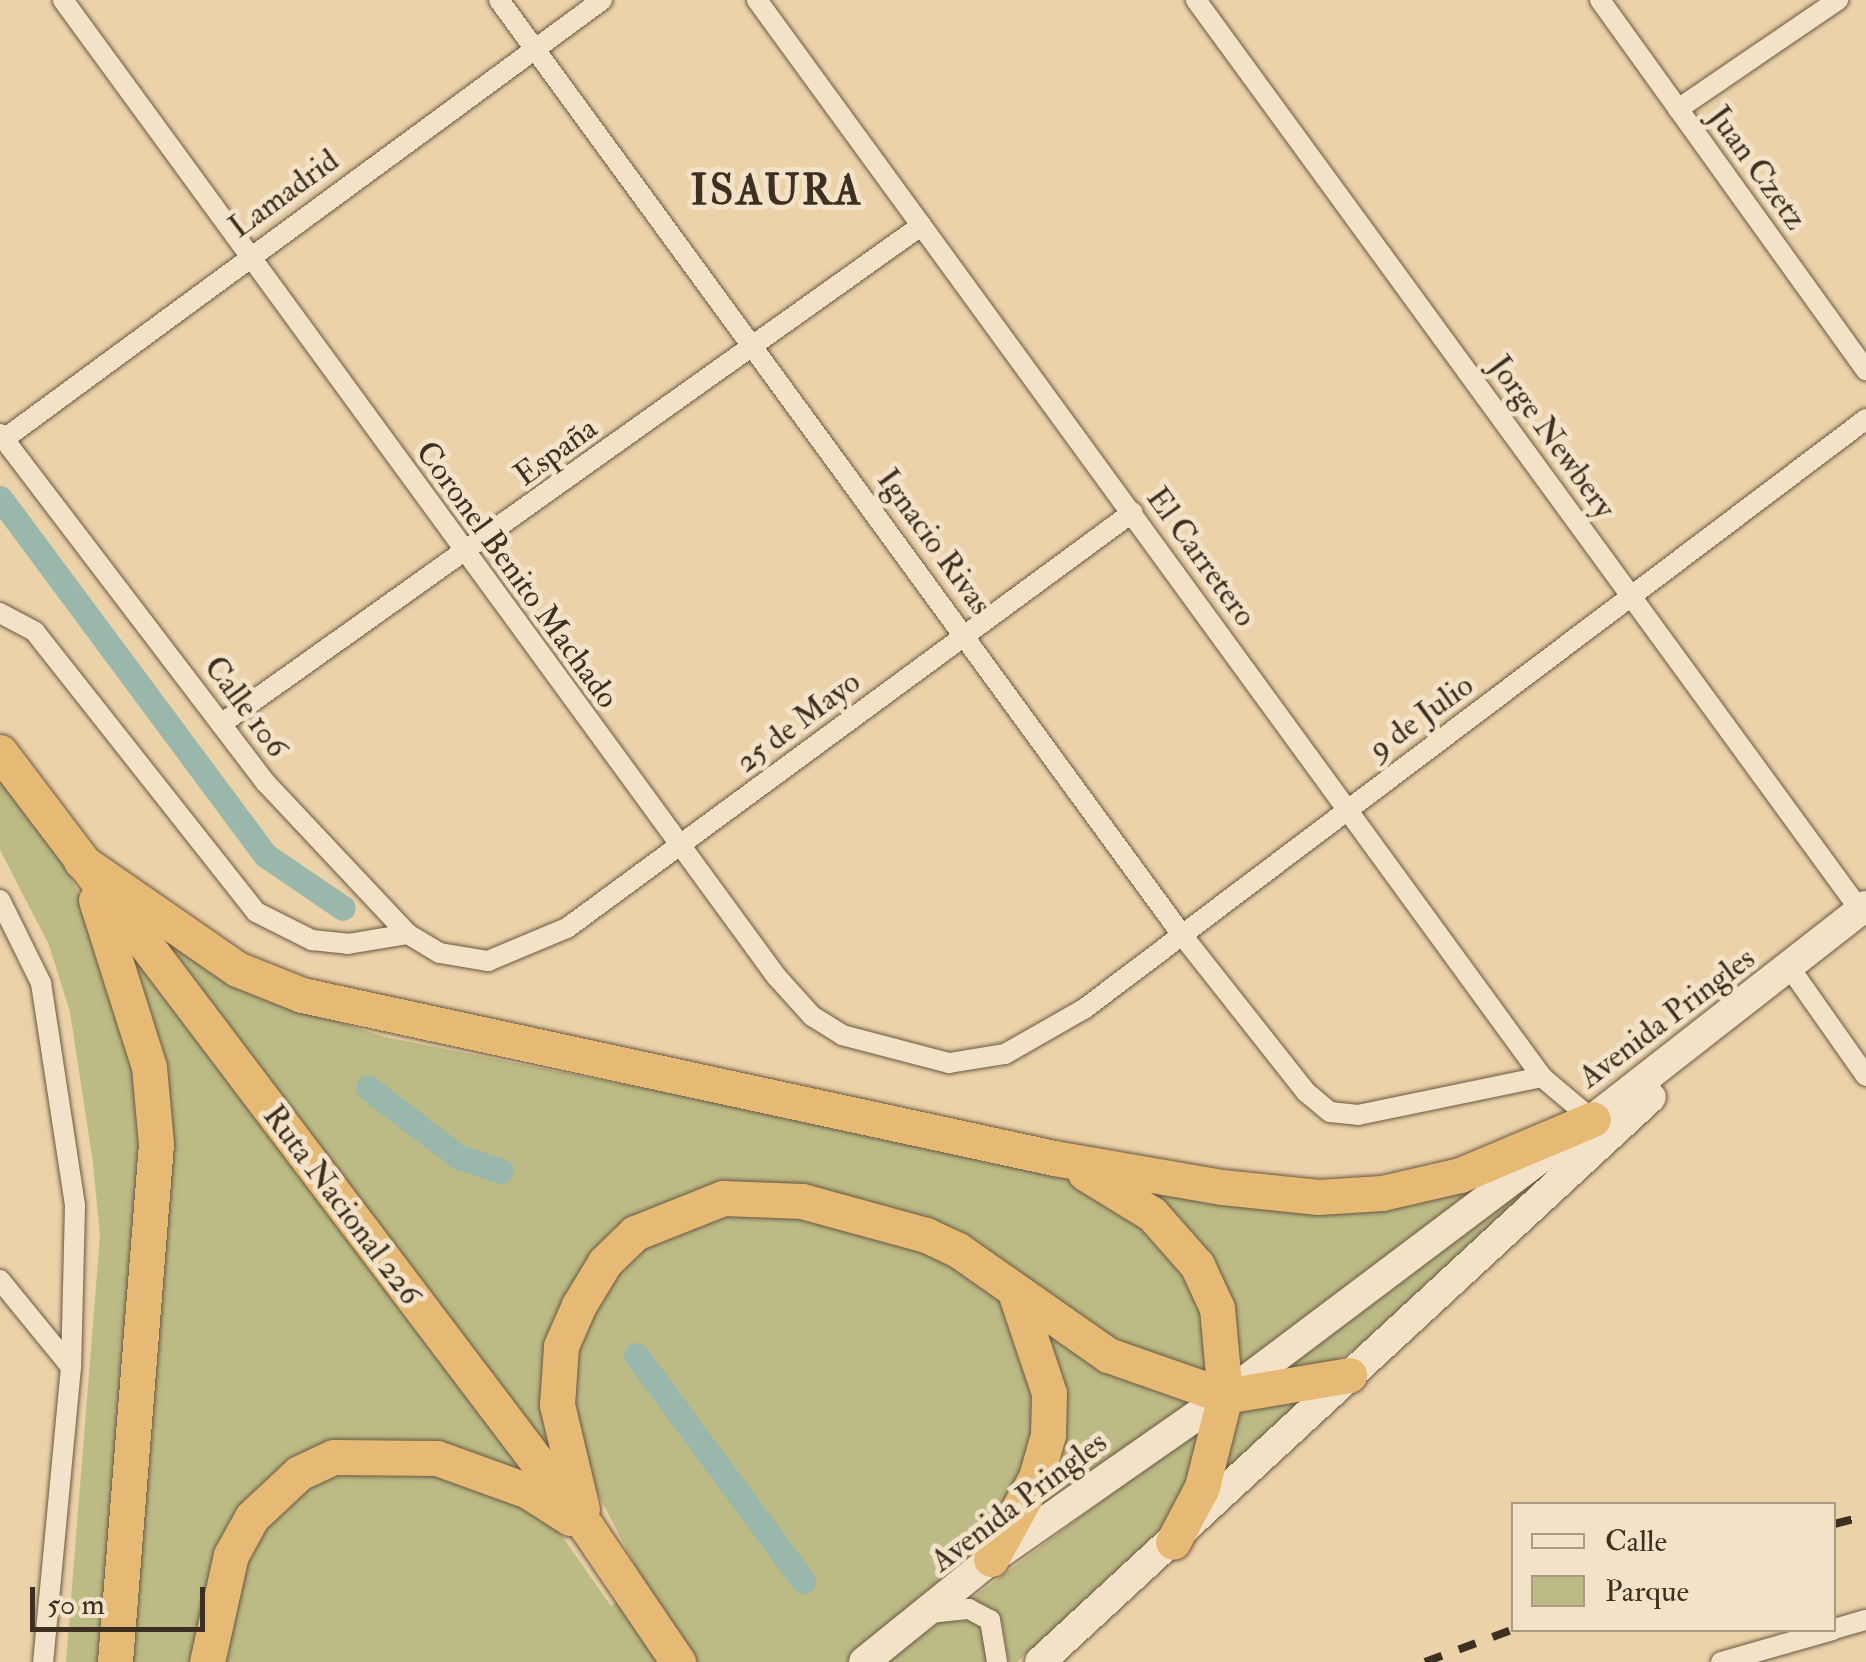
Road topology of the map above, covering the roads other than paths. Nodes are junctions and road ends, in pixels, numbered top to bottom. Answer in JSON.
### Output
{"nodes":[{"id":1,"x":62,"y":0,"type":"edge"},
{"id":2,"x":500,"y":0,"type":"edge"},
{"id":3,"x":602,"y":0,"type":"edge"},
{"id":4,"x":757,"y":0,"type":"edge"},
{"id":5,"x":1196,"y":0,"type":"edge"},
{"id":6,"x":1600,"y":0,"type":"edge"},
{"id":7,"x":1838,"y":0,"type":"edge"},
{"id":8,"x":536,"y":48,"type":"junction"},
{"id":9,"x":1678,"y":109,"type":"junction"},
{"id":10,"x":922,"y":224,"type":"junction"},
{"id":11,"x":249,"y":256,"type":"junction"},
{"id":12,"x":753,"y":345,"type":"junction"},
{"id":13,"x":1866,"y":370,"type":"edge"},
{"id":14,"x":1866,"y":418,"type":"edge"},
{"id":15,"x":2,"y":437,"type":"edge"},
{"id":16,"x":1132,"y":512,"type":"junction"},
{"id":17,"x":464,"y":556,"type":"junction"},
{"id":18,"x":1632,"y":598,"type":"junction"},
{"id":19,"x":0,"y":613,"type":"edge"},
{"id":20,"x":966,"y":635,"type":"junction"},
{"id":21,"x":221,"y":724,"type":"junction"},
{"id":22,"x":0,"y":752,"type":"edge"},
{"id":23,"x":1346,"y":810,"type":"junction"},
{"id":24,"x":681,"y":846,"type":"junction"},
{"id":25,"x":81,"y":861,"type":"junction"},
{"id":26,"x":0,"y":900,"type":"edge"},
{"id":27,"x":1863,"y":908,"type":"edge"},
{"id":28,"x":408,"y":934,"type":"junction"},
{"id":29,"x":1182,"y":935,"type":"junction"},
{"id":30,"x":488,"y":961,"type":"joint"},
{"id":31,"x":1790,"y":968,"type":"junction"},
{"id":32,"x":1006,"y":1054,"type":"joint"},
{"id":33,"x":1866,"y":1076,"type":"edge"},
{"id":34,"x":1542,"y":1077,"type":"junction"},
{"id":35,"x":1600,"y":1128,"type":"junction"},
{"id":36,"x":1054,"y":1158,"type":"junction"},
{"id":37,"x":0,"y":1280,"type":"edge"},
{"id":38,"x":1014,"y":1291,"type":"junction"},
{"id":39,"x":71,"y":1367,"type":"junction"},
{"id":40,"x":1349,"y":1375,"type":"junction"},
{"id":41,"x":1226,"y":1396,"type":"junction"},
{"id":42,"x":588,"y":1529,"type":"junction"},
{"id":43,"x":1173,"y":1542,"type":"junction"},
{"id":44,"x":991,"y":1559,"type":"junction"},
{"id":45,"x":930,"y":1613,"type":"junction"},
{"id":46,"x":1866,"y":1620,"type":"edge"},
{"id":47,"x":1836,"y":1628,"type":"edge"},
{"id":48,"x":1823,"y":1632,"type":"edge"},
{"id":49,"x":43,"y":1662,"type":"edge"},
{"id":50,"x":116,"y":1662,"type":"edge"},
{"id":51,"x":208,"y":1662,"type":"edge"},
{"id":52,"x":678,"y":1662,"type":"edge"},
{"id":53,"x":864,"y":1662,"type":"edge"},
{"id":54,"x":997,"y":1662,"type":"edge"},
{"id":55,"x":1040,"y":1662,"type":"edge"},
{"id":56,"x":1721,"y":1662,"type":"edge"}],
"edges":[{"from":1,"to":11,"type":"street","name":"Coronel Benito Machado"},
{"from":2,"to":8,"type":"street","name":"Ignacio Rivas"},
{"from":3,"to":8,"type":"street","name":"Lamadrid"},
{"from":4,"to":10,"type":"street","name":"El Carretero"},
{"from":5,"to":18,"type":"street","name":"Jorge Newbery"},
{"from":6,"to":9,"type":"street","name":"Juan Czetz"},
{"from":7,"to":9,"type":"street"},
{"from":8,"to":11,"type":"street","name":"Lamadrid"},
{"from":8,"to":12,"type":"street","name":"Ignacio Rivas"},
{"from":9,"to":13,"type":"street","name":"Juan Czetz"},
{"from":10,"to":12,"type":"street","name":"España"},
{"from":10,"to":16,"type":"street","name":"El Carretero"},
{"from":11,"to":15,"type":"street","name":"Lamadrid"},
{"from":11,"to":17,"type":"street","name":"Coronel Benito Machado"},
{"from":12,"to":17,"type":"street","name":"España"},
{"from":12,"to":20,"type":"street","name":"Ignacio Rivas"},
{"from":14,"to":18,"type":"street","name":"9 de Julio"},
{"from":15,"to":21,"type":"street","name":"Calle 106"},
{"from":16,"to":20,"type":"street","name":"25 de Mayo"},
{"from":16,"to":23,"type":"street","name":"El Carretero"},
{"from":17,"to":21,"type":"street","name":"España"},
{"from":17,"to":24,"type":"street","name":"Coronel Benito Machado"},
{"from":18,"to":23,"type":"street","name":"9 de Julio"},
{"from":18,"to":27,"type":"street","name":"Jorge Newbery"},
{"from":19,"to":28,"type":"street"},
{"from":20,"to":24,"type":"street","name":"25 de Mayo"},
{"from":20,"to":29,"type":"street","name":"Ignacio Rivas"},
{"from":21,"to":28,"type":"street","name":"Calle 106"},
{"from":22,"to":25,"type":"highway","name":"Ruta Nacional 226"},
{"from":23,"to":29,"type":"street","name":"9 de Julio"},
{"from":23,"to":34,"type":"street","name":"El Carretero"},
{"from":24,"to":30,"type":"street","name":"25 de Mayo"},
{"from":24,"to":32,"type":"street","name":"Coronel Benito Machado"},
{"from":25,"to":36,"type":"highway"},
{"from":25,"to":42,"type":"highway","name":"Ruta Nacional 226"},
{"from":25,"to":50,"type":"highway"},
{"from":26,"to":39,"type":"street"},
{"from":27,"to":31,"type":"main road","name":"Avenida Pringles"},
{"from":28,"to":30,"type":"street","name":"Calle 106"},
{"from":29,"to":32,"type":"street","name":"9 de Julio"},
{"from":29,"to":34,"type":"street","name":"Ignacio Rivas"},
{"from":31,"to":33,"type":"street"},
{"from":31,"to":35,"type":"main road","name":"Avenida Pringles"},
{"from":34,"to":35,"type":"street","name":"El Carretero"},
{"from":35,"to":36,"type":"highway"},
{"from":35,"to":40,"type":"main road","name":"Avenida Pringles"},
{"from":35,"to":41,"type":"main road","name":"Avenida Pringles"},
{"from":36,"to":41,"type":"highway"},
{"from":37,"to":39,"type":"street"},
{"from":38,"to":41,"type":"highway"},
{"from":38,"to":42,"type":"highway"},
{"from":38,"to":44,"type":"highway"},
{"from":39,"to":49,"type":"street"},
{"from":40,"to":41,"type":"highway"},
{"from":40,"to":43,"type":"main road","name":"Avenida Pringles"},
{"from":41,"to":43,"type":"highway"},
{"from":41,"to":44,"type":"main road","name":"Avenida Pringles"},
{"from":42,"to":51,"type":"highway"},
{"from":42,"to":52,"type":"highway","name":"Ruta Nacional 226"},
{"from":43,"to":55,"type":"main road","name":"Avenida Pringles"},
{"from":44,"to":45,"type":"main road","name":"Avenida Pringles"},
{"from":45,"to":53,"type":"main road","name":"Avenida Pringles"},
{"from":45,"to":54,"type":"street"},
{"from":46,"to":47,"type":"street"},
{"from":48,"to":56,"type":"street"}]}
